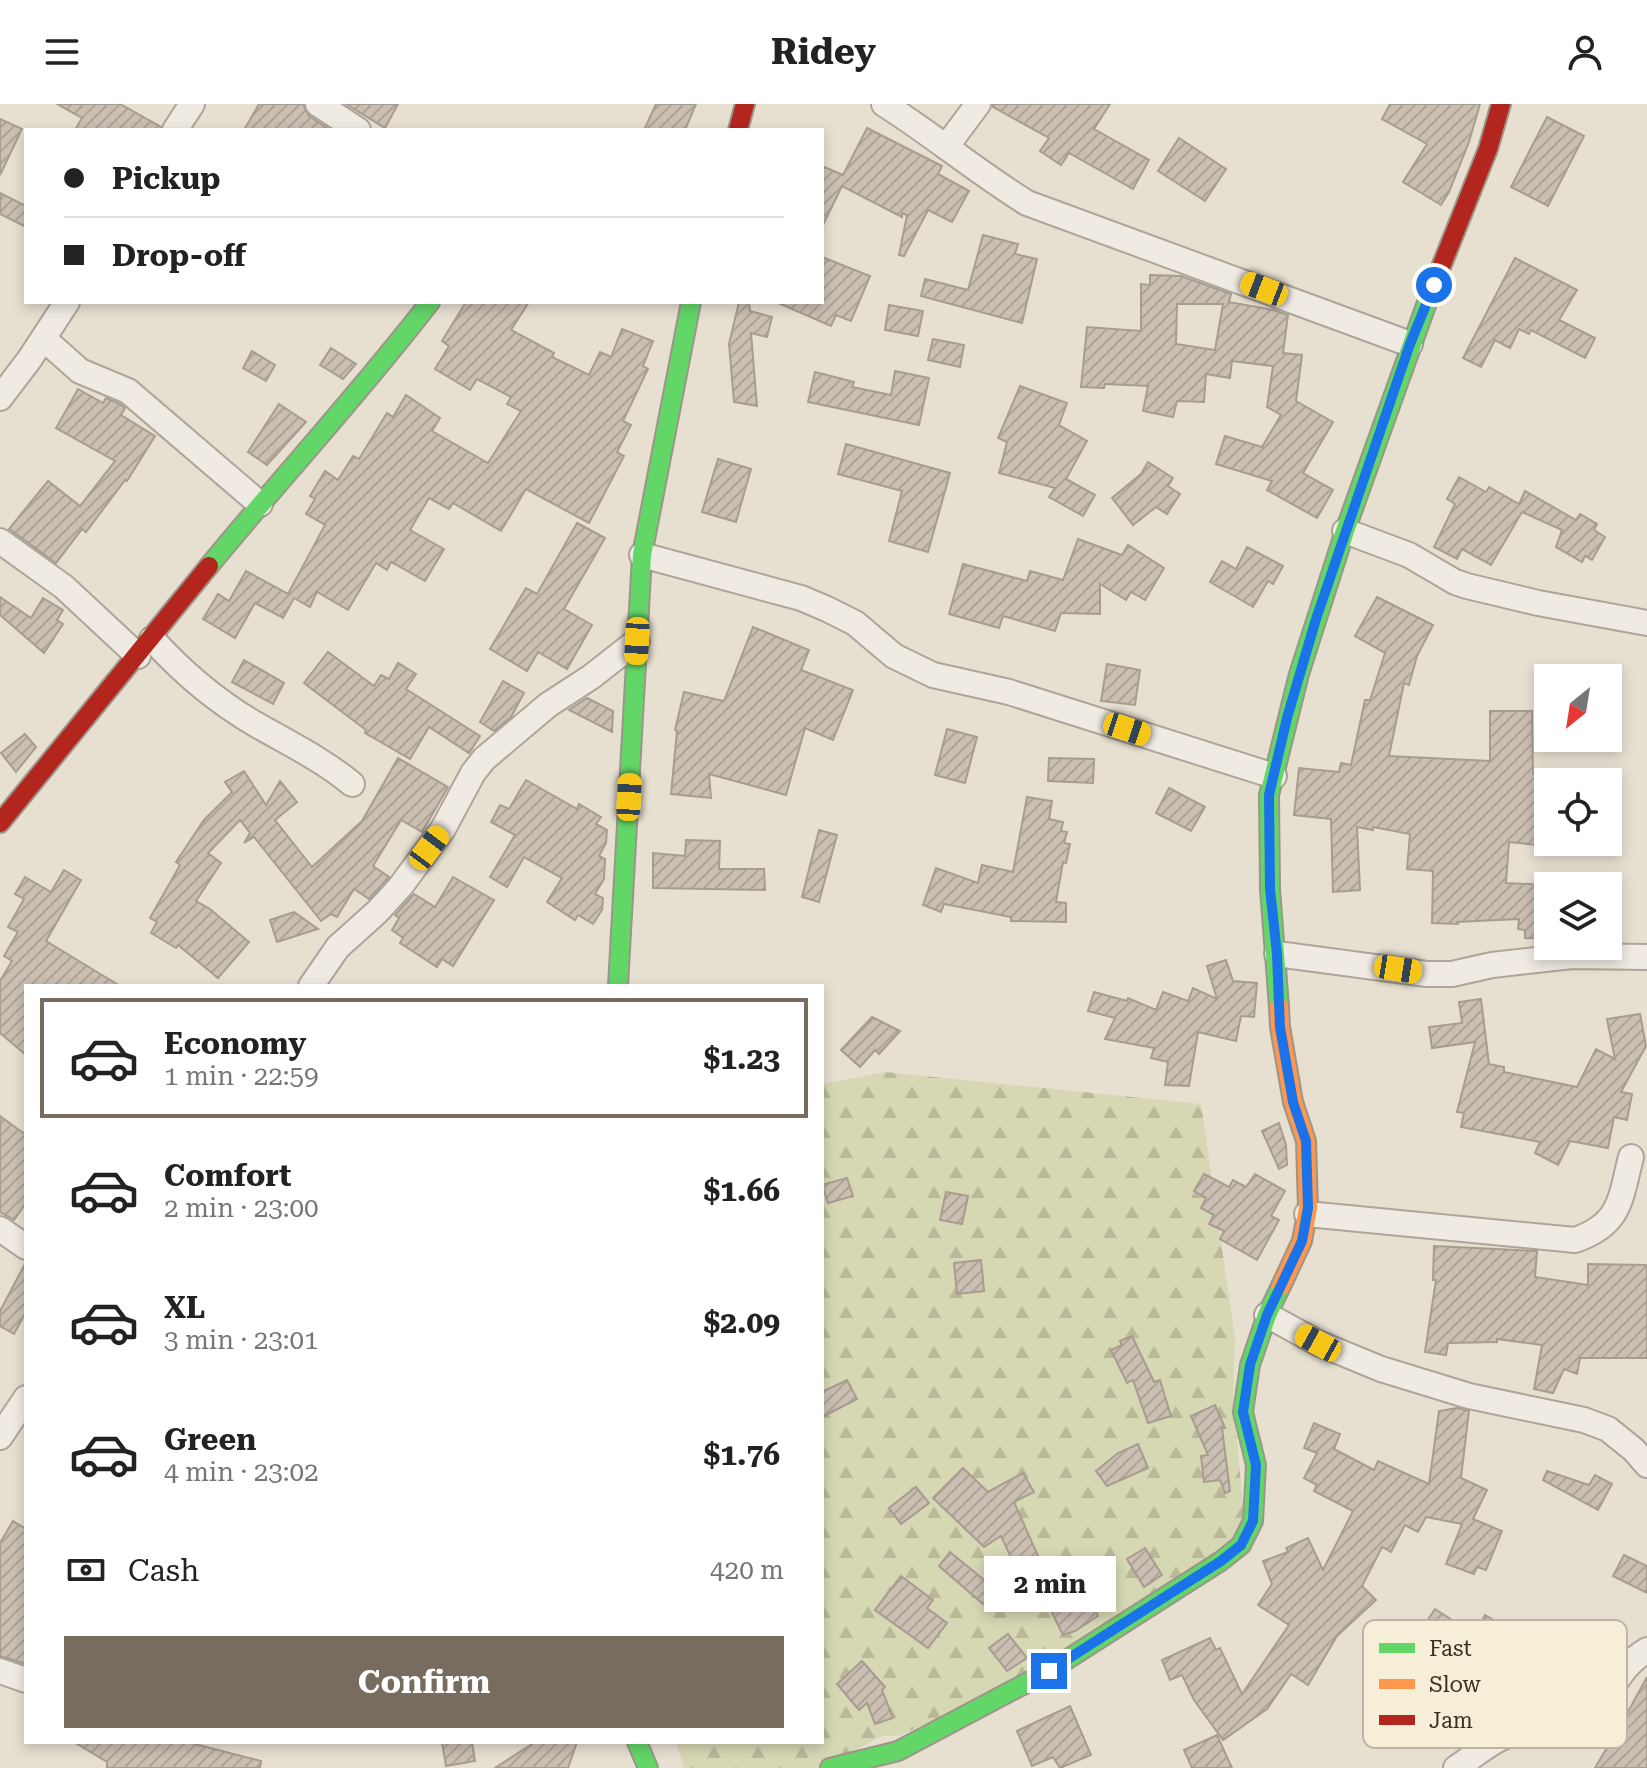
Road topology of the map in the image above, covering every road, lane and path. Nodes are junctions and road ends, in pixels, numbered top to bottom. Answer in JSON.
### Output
{"nodes":[{"id":1,"x":192,"y":104,"type":"edge"},
{"id":2,"x":318,"y":104,"type":"edge"},
{"id":3,"x":745,"y":104,"type":"edge"},
{"id":4,"x":884,"y":104,"type":"edge"},
{"id":5,"x":978,"y":104,"type":"edge"},
{"id":6,"x":1501,"y":104,"type":"edge"},
{"id":7,"x":176,"y":128,"type":"edge"},
{"id":8,"x":355,"y":128,"type":"edge"},
{"id":9,"x":739,"y":128,"type":"edge"},
{"id":10,"x":946,"y":147,"type":"junction"},
{"id":11,"x":66,"y":304,"type":"edge"},
{"id":12,"x":428,"y":304,"type":"edge"},
{"id":13,"x":691,"y":304,"type":"edge"},
{"id":14,"x":44,"y":339,"type":"junction"},
{"id":15,"x":1410,"y":344,"type":"junction"},
{"id":16,"x":0,"y":398,"type":"edge"},
{"id":17,"x":260,"y":504,"type":"junction"},
{"id":18,"x":1345,"y":531,"type":"junction"},
{"id":19,"x":0,"y":541,"type":"edge"},
{"id":20,"x":642,"y":555,"type":"junction"},
{"id":21,"x":1647,"y":623,"type":"edge"},
{"id":22,"x":637,"y":641,"type":"junction"},
{"id":23,"x":145,"y":647,"type":"junction"},
{"id":24,"x":1274,"y":776,"type":"junction"},
{"id":25,"x":352,"y":784,"type":"dead end"},
{"id":26,"x":0,"y":823,"type":"edge"},
{"id":27,"x":1277,"y":954,"type":"junction"},
{"id":28,"x":1647,"y":957,"type":"edge"},
{"id":29,"x":312,"y":984,"type":"edge"},
{"id":30,"x":618,"y":984,"type":"edge"},
{"id":31,"x":1631,"y":1157,"type":"dead end"},
{"id":32,"x":1307,"y":1214,"type":"junction"},
{"id":33,"x":0,"y":1229,"type":"edge"},
{"id":34,"x":24,"y":1246,"type":"edge"},
{"id":35,"x":1267,"y":1315,"type":"junction"},
{"id":36,"x":24,"y":1401,"type":"edge"},
{"id":37,"x":0,"y":1435,"type":"edge"},
{"id":38,"x":1647,"y":1465,"type":"edge"},
{"id":39,"x":1647,"y":1650,"type":"edge"},
{"id":40,"x":1627,"y":1664,"type":"edge"},
{"id":41,"x":0,"y":1671,"type":"edge"},
{"id":42,"x":24,"y":1679,"type":"edge"},
{"id":43,"x":638,"y":1744,"type":"edge"},
{"id":44,"x":1487,"y":1748,"type":"edge"},
{"id":45,"x":648,"y":1768,"type":"edge"},
{"id":46,"x":830,"y":1768,"type":"edge"},
{"id":47,"x":1456,"y":1768,"type":"edge"}],
"edges":[{"from":1,"to":7,"type":"street"},
{"from":2,"to":8,"type":"street"},
{"from":3,"to":9,"type":"street"},
{"from":4,"to":10,"type":"street"},
{"from":5,"to":10,"type":"street"},
{"from":6,"to":15,"type":"street"},
{"from":10,"to":15,"type":"street"},
{"from":11,"to":14,"type":"street"},
{"from":12,"to":17,"type":"street"},
{"from":13,"to":20,"type":"street"},
{"from":14,"to":16,"type":"street"},
{"from":14,"to":17,"type":"street"},
{"from":15,"to":18,"type":"street"},
{"from":17,"to":23,"type":"street"},
{"from":18,"to":21,"type":"street"},
{"from":18,"to":24,"type":"street"},
{"from":19,"to":23,"type":"street"},
{"from":20,"to":22,"type":"street"},
{"from":20,"to":24,"type":"street"},
{"from":22,"to":29,"type":"street"},
{"from":22,"to":30,"type":"street"},
{"from":23,"to":25,"type":"street"},
{"from":23,"to":26,"type":"street"},
{"from":24,"to":27,"type":"street"},
{"from":27,"to":28,"type":"street"},
{"from":27,"to":32,"type":"street"},
{"from":31,"to":32,"type":"street"},
{"from":32,"to":35,"type":"street"},
{"from":33,"to":34,"type":"street"},
{"from":35,"to":38,"type":"street"},
{"from":35,"to":46,"type":"street"},
{"from":36,"to":37,"type":"street"},
{"from":39,"to":40,"type":"street"},
{"from":41,"to":42,"type":"street"},
{"from":43,"to":45,"type":"street"},
{"from":44,"to":47,"type":"street"}]}
